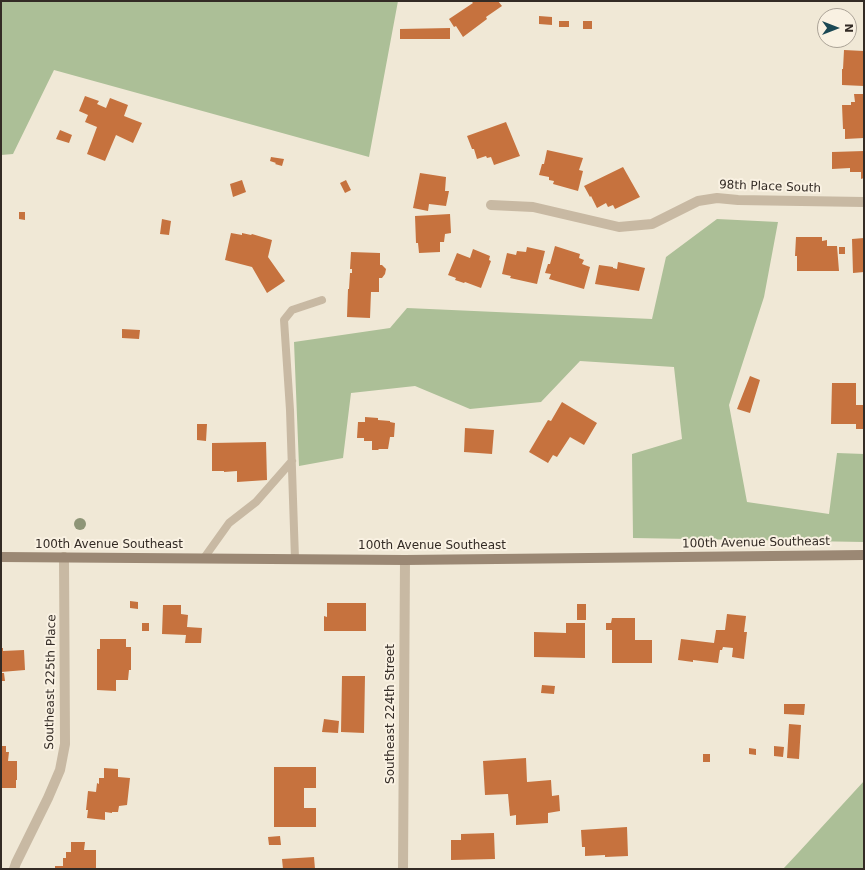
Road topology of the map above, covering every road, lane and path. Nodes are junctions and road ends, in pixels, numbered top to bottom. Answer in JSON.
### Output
{"nodes":[{"id":1,"x":864,"y":202,"type":"edge"},
{"id":2,"x":491,"y":205,"type":"dead end"},
{"id":3,"x":322,"y":300,"type":"dead end"},
{"id":4,"x":292,"y":461,"type":"junction"},
{"id":5,"x":864,"y":556,"type":"edge"},
{"id":6,"x":1,"y":557,"type":"edge"},
{"id":7,"x":64,"y":558,"type":"junction"},
{"id":8,"x":204,"y":558,"type":"junction"},
{"id":9,"x":295,"y":559,"type":"junction"},
{"id":10,"x":405,"y":560,"type":"junction"},
{"id":11,"x":14,"y":869,"type":"edge"},
{"id":12,"x":402,"y":869,"type":"edge"}],
"edges":[{"from":1,"to":2,"type":"street","name":"98th Place South"},
{"from":3,"to":4,"type":"lane"},
{"from":4,"to":8,"type":"lane"},
{"from":4,"to":9,"type":"lane"},
{"from":5,"to":10,"type":"street","name":"100th Avenue Southeast"},
{"from":6,"to":7,"type":"street","name":"100th Avenue Southeast"},
{"from":7,"to":8,"type":"street","name":"100th Avenue Southeast"},
{"from":7,"to":11,"type":"street","name":"Southeast 225th Place"},
{"from":8,"to":9,"type":"street","name":"100th Avenue Southeast"},
{"from":9,"to":10,"type":"street","name":"100th Avenue Southeast"},
{"from":10,"to":12,"type":"street","name":"Southeast 224th Street"}]}
